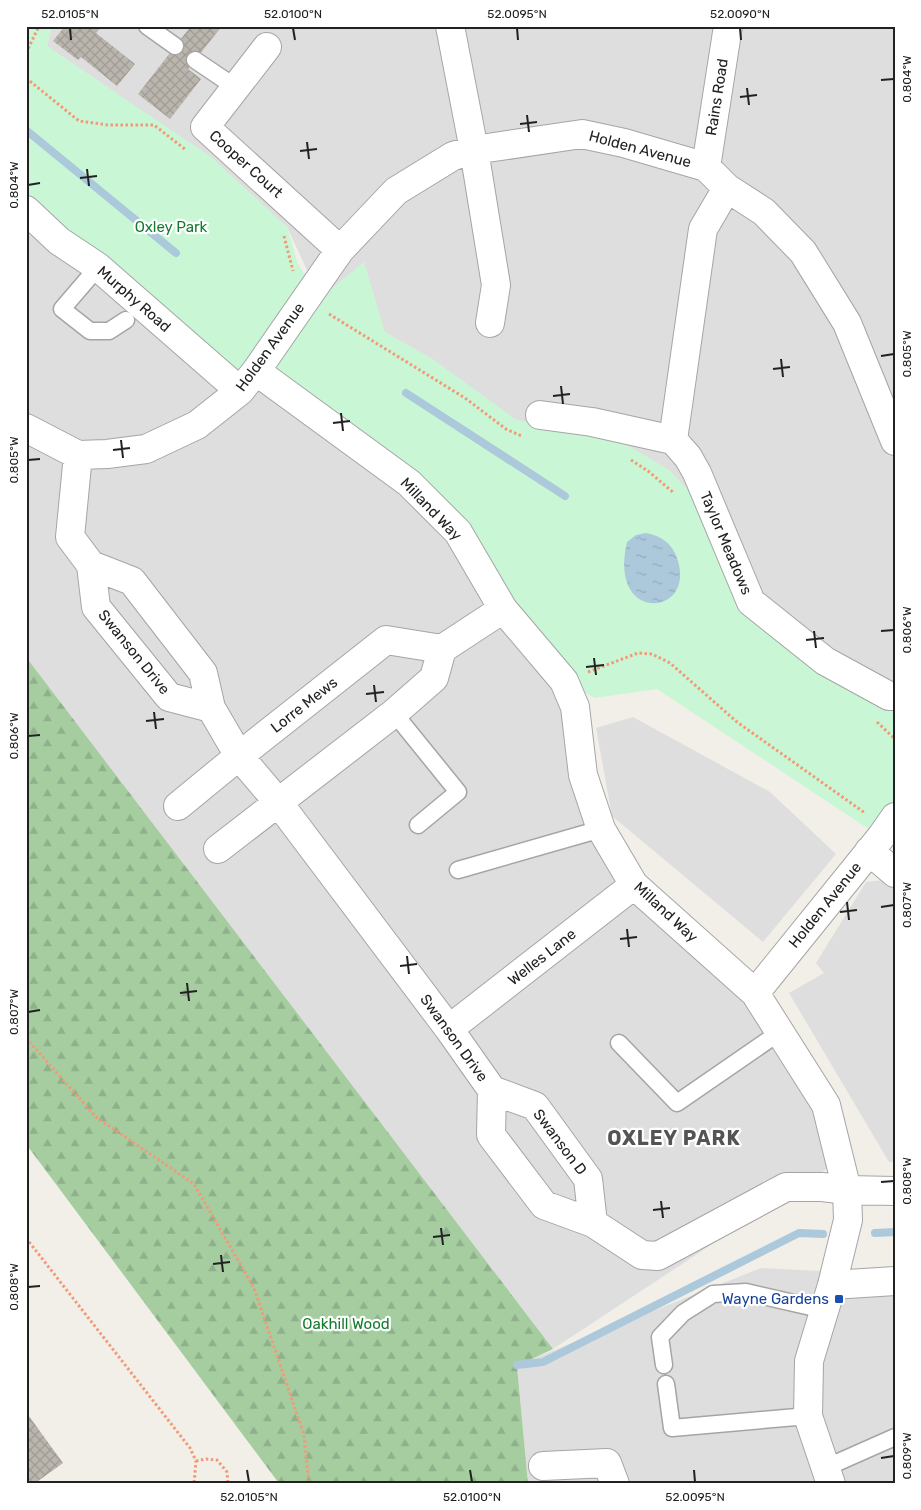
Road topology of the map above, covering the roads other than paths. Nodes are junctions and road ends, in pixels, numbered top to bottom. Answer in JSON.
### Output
{"nodes":[{"id":1,"x":147,"y":26,"type":"edge"},
{"id":2,"x":450,"y":26,"type":"edge"},
{"id":3,"x":728,"y":26,"type":"edge"},
{"id":4,"x":175,"y":46,"type":"dead end"},
{"id":5,"x":266,"y":47,"type":"dead end"},
{"id":6,"x":195,"y":60,"type":"dead end"},
{"id":7,"x":235,"y":87,"type":"junction"},
{"id":8,"x":474,"y":150,"type":"junction"},
{"id":9,"x":706,"y":167,"type":"junction"},
{"id":10,"x":727,"y":188,"type":"junction"},
{"id":11,"x":26,"y":210,"type":"edge"},
{"id":12,"x":340,"y":250,"type":"junction"},
{"id":13,"x":98,"y":267,"type":"junction"},
{"id":14,"x":126,"y":320,"type":"dead end"},
{"id":15,"x":490,"y":323,"type":"dead end"},
{"id":16,"x":248,"y":381,"type":"junction"},
{"id":17,"x":535,"y":427,"type":"road end"},
{"id":18,"x":26,"y":428,"type":"edge"},
{"id":19,"x":673,"y":440,"type":"junction"},
{"id":20,"x":895,"y":441,"type":"edge"},
{"id":21,"x":78,"y":454,"type":"junction"},
{"id":22,"x":91,"y":565,"type":"junction"},
{"id":23,"x":503,"y":609,"type":"junction"},
{"id":24,"x":442,"y":649,"type":"junction"},
{"id":25,"x":895,"y":696,"type":"edge"},
{"id":26,"x":211,"y":708,"type":"junction"},
{"id":27,"x":394,"y":712,"type":"junction"},
{"id":28,"x":239,"y":756,"type":"junction"},
{"id":29,"x":278,"y":802,"type":"junction"},
{"id":30,"x":178,"y":806,"type":"dead end"},
{"id":31,"x":891,"y":823,"type":"edge"},
{"id":32,"x":418,"y":825,"type":"dead end"},
{"id":33,"x":601,"y":829,"type":"junction"},
{"id":34,"x":218,"y":849,"type":"dead end"},
{"id":35,"x":869,"y":851,"type":"junction"},
{"id":36,"x":458,"y":870,"type":"dead end"},
{"id":37,"x":895,"y":873,"type":"edge"},
{"id":38,"x":634,"y":885,"type":"junction"},
{"id":39,"x":755,"y":993,"type":"junction"},
{"id":40,"x":449,"y":1029,"type":"junction"},
{"id":41,"x":780,"y":1032,"type":"junction"},
{"id":42,"x":619,"y":1043,"type":"dead end"},
{"id":43,"x":492,"y":1090,"type":"junction"},
{"id":44,"x":847,"y":1190,"type":"junction"},
{"id":45,"x":895,"y":1191,"type":"edge"},
{"id":46,"x":593,"y":1223,"type":"junction"},
{"id":47,"x":895,"y":1280,"type":"edge"},
{"id":48,"x":828,"y":1297,"type":"junction"},
{"id":49,"x":664,"y":1365,"type":"dead end"},
{"id":50,"x":666,"y":1384,"type":"dead end"},
{"id":51,"x":808,"y":1416,"type":"junction"},
{"id":52,"x":895,"y":1436,"type":"edge"},
{"id":53,"x":543,"y":1466,"type":"dead end"},
{"id":54,"x":828,"y":1476,"type":"edge"},
{"id":55,"x":615,"y":1484,"type":"edge"}],
"edges":[{"from":1,"to":4,"type":"lane"},
{"from":2,"to":8,"type":"street"},
{"from":3,"to":9,"type":"street","name":"Rains Road"},
{"from":5,"to":7,"type":"street","name":"Cooper Court"},
{"from":6,"to":7,"type":"lane"},
{"from":7,"to":12,"type":"street","name":"Cooper Court"},
{"from":8,"to":9,"type":"street","name":"Holden Avenue"},
{"from":8,"to":12,"type":"street","name":"Holden Avenue"},
{"from":8,"to":15,"type":"street"},
{"from":9,"to":10,"type":"street","name":"Holden Avenue"},
{"from":10,"to":19,"type":"street"},
{"from":10,"to":20,"type":"street","name":"Holden Avenue"},
{"from":11,"to":13,"type":"street","name":"Murphy Road"},
{"from":12,"to":16,"type":"street","name":"Holden Avenue"},
{"from":13,"to":14,"type":"lane"},
{"from":13,"to":16,"type":"street","name":"Murphy Road"},
{"from":16,"to":21,"type":"street","name":"Holden Avenue"},
{"from":16,"to":23,"type":"street","name":"Milland Way"},
{"from":17,"to":19,"type":"street"},
{"from":18,"to":21,"type":"street","name":"Holden Avenue"},
{"from":19,"to":25,"type":"street","name":"Taylor Meadows"},
{"from":21,"to":22,"type":"street"},
{"from":22,"to":26,"type":"street","name":"Swanson Drive"},
{"from":22,"to":26,"type":"street","name":"Swanson Drive"},
{"from":23,"to":24,"type":"street"},
{"from":23,"to":33,"type":"street","name":"Milland Way"},
{"from":24,"to":27,"type":"street"},
{"from":24,"to":28,"type":"street","name":"Lorre Mews"},
{"from":26,"to":28,"type":"street","name":"Swanson Drive"},
{"from":27,"to":29,"type":"street"},
{"from":27,"to":32,"type":"lane"},
{"from":28,"to":29,"type":"street","name":"Swanson Drive"},
{"from":28,"to":30,"type":"street","name":"Lorre Mews"},
{"from":29,"to":34,"type":"street"},
{"from":29,"to":40,"type":"street","name":"Swanson Drive"},
{"from":31,"to":35,"type":"street","name":"Holden Avenue"},
{"from":33,"to":36,"type":"lane"},
{"from":33,"to":38,"type":"street","name":"Milland Way"},
{"from":35,"to":37,"type":"street"},
{"from":35,"to":39,"type":"street","name":"Holden Avenue"},
{"from":38,"to":39,"type":"street","name":"Milland Way"},
{"from":38,"to":40,"type":"street","name":"Welles Lane"},
{"from":39,"to":41,"type":"street","name":"Milland Way"},
{"from":40,"to":43,"type":"street","name":"Swanson Drive"},
{"from":41,"to":42,"type":"lane"},
{"from":41,"to":44,"type":"street","name":"Milland Way"},
{"from":43,"to":46,"type":"street","name":"Swanson D"},
{"from":43,"to":46,"type":"street","name":"Swanson Drive"},
{"from":44,"to":45,"type":"street"},
{"from":44,"to":46,"type":"street","name":"Swanson Drive"},
{"from":44,"to":48,"type":"street","name":"Milland Way"},
{"from":47,"to":48,"type":"street"},
{"from":48,"to":49,"type":"lane"},
{"from":48,"to":51,"type":"street","name":"Milland Way"},
{"from":50,"to":51,"type":"lane"},
{"from":51,"to":54,"type":"street","name":"Milland Way"},
{"from":52,"to":54,"type":"lane"},
{"from":53,"to":55,"type":"street"}]}
